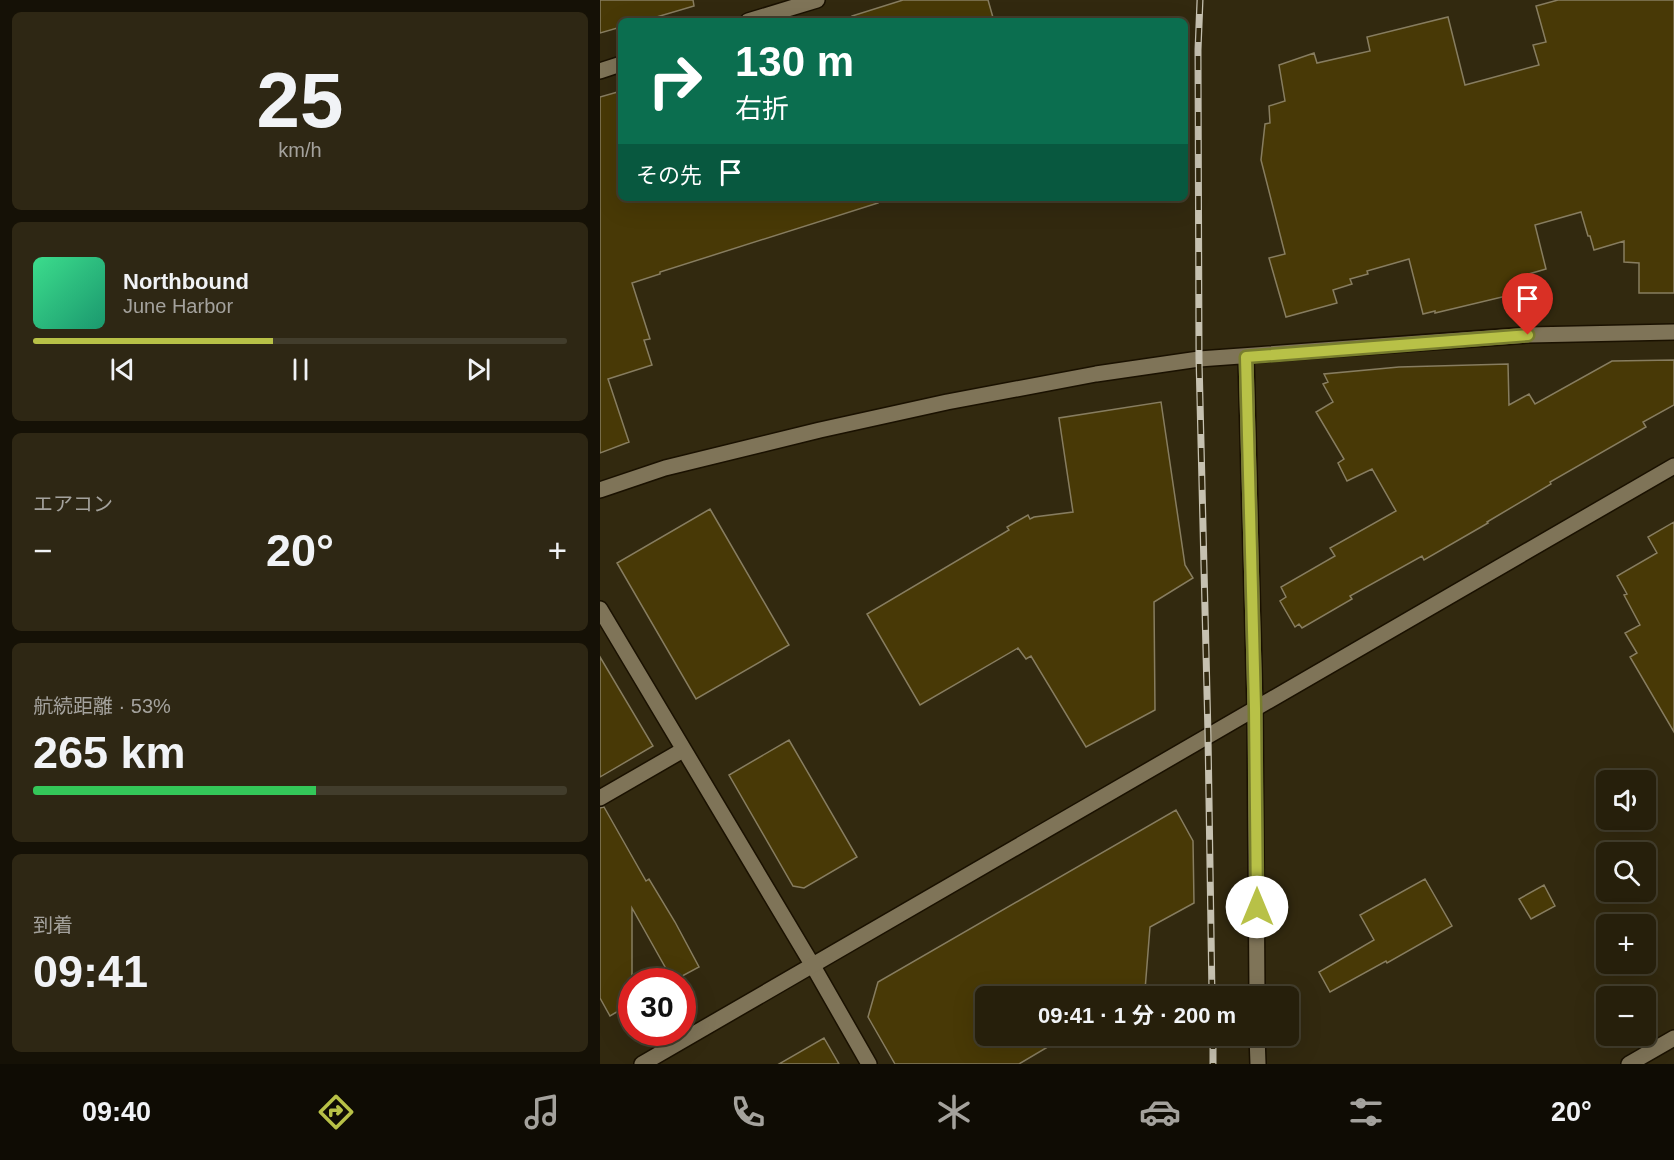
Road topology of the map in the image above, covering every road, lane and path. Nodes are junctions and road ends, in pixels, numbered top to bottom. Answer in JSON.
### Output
{"nodes":[{"id":1,"x":817,"y":0,"type":"edge"},
{"id":2,"x":758,"y":18,"type":"edge"},
{"id":3,"x":618,"y":65,"type":"edge"},
{"id":4,"x":600,"y":71,"type":"edge"},
{"id":5,"x":1674,"y":332,"type":"edge"},
{"id":6,"x":1246,"y":357,"type":"junction"},
{"id":7,"x":1674,"y":466,"type":"edge"},
{"id":8,"x":600,"y":490,"type":"edge"},
{"id":9,"x":600,"y":609,"type":"edge"},
{"id":10,"x":1255,"y":708,"type":"junction"},
{"id":11,"x":684,"y":750,"type":"junction"},
{"id":12,"x":600,"y":798,"type":"edge"},
{"id":13,"x":813,"y":966,"type":"junction"},
{"id":14,"x":1257,"y":986,"type":"edge"},
{"id":15,"x":1674,"y":1038,"type":"edge"},
{"id":16,"x":1257,"y":1046,"type":"edge"},
{"id":17,"x":642,"y":1064,"type":"edge"},
{"id":18,"x":869,"y":1064,"type":"edge"},
{"id":19,"x":1258,"y":1064,"type":"edge"},
{"id":20,"x":1629,"y":1064,"type":"edge"}],
"edges":[{"from":1,"to":2,"type":"street"},
{"from":3,"to":4,"type":"street"},
{"from":5,"to":6,"type":"street"},
{"from":6,"to":8,"type":"street"},
{"from":6,"to":10,"type":"street"},
{"from":7,"to":10,"type":"street"},
{"from":9,"to":11,"type":"street"},
{"from":10,"to":13,"type":"street"},
{"from":10,"to":14,"type":"street"},
{"from":11,"to":12,"type":"street"},
{"from":11,"to":13,"type":"street"},
{"from":13,"to":17,"type":"street"},
{"from":13,"to":18,"type":"street"},
{"from":15,"to":20,"type":"street"},
{"from":16,"to":19,"type":"street"}]}
